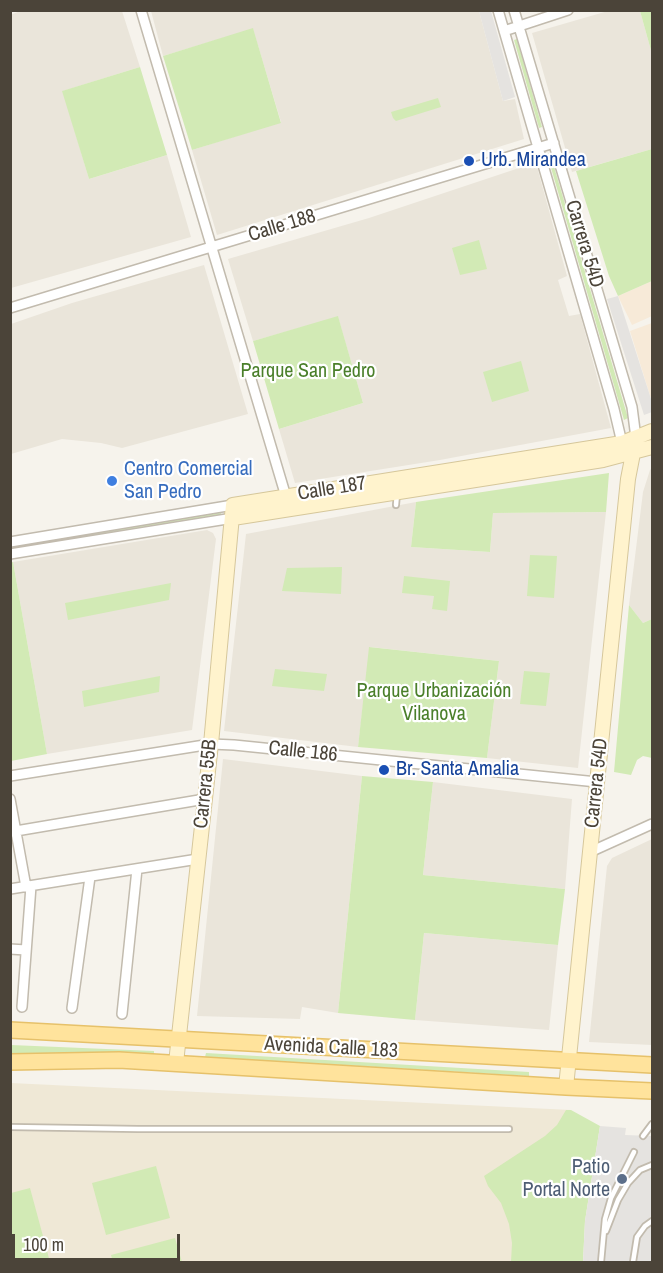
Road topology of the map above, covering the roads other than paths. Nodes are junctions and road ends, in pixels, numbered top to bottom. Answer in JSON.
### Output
{"nodes":[{"id":1,"x":141,"y":10,"type":"edge"},
{"id":2,"x":498,"y":10,"type":"edge"},
{"id":3,"x":514,"y":10,"type":"edge"},
{"id":4,"x":568,"y":10,"type":"edge"},
{"id":5,"x":519,"y":26,"type":"junction"},
{"id":6,"x":504,"y":31,"type":"junction"},
{"id":7,"x":554,"y":143,"type":"junction"},
{"id":8,"x":538,"y":148,"type":"junction"},
{"id":9,"x":211,"y":247,"type":"junction"},
{"id":10,"x":10,"y":308,"type":"edge"},
{"id":11,"x":652,"y":431,"type":"edge"},
{"id":12,"x":636,"y":438,"type":"junction"},
{"id":13,"x":652,"y":447,"type":"edge"},
{"id":14,"x":626,"y":451,"type":"junction"},
{"id":15,"x":288,"y":503,"type":"junction"},
{"id":16,"x":233,"y":512,"type":"junction"},
{"id":17,"x":10,"y":542,"type":"edge"},
{"id":18,"x":10,"y":554,"type":"edge"},
{"id":19,"x":211,"y":744,"type":"junction"},
{"id":20,"x":10,"y":776,"type":"edge"},
{"id":21,"x":597,"y":782,"type":"junction"},
{"id":22,"x":10,"y":799,"type":"edge"},
{"id":23,"x":205,"y":799,"type":"junction"},
{"id":24,"x":652,"y":824,"type":"edge"},
{"id":25,"x":13,"y":832,"type":"edge"},
{"id":26,"x":590,"y":852,"type":"junction"},
{"id":27,"x":198,"y":859,"type":"junction"},
{"id":28,"x":137,"y":869,"type":"junction"},
{"id":29,"x":90,"y":877,"type":"junction"},
{"id":30,"x":28,"y":886,"type":"junction"},
{"id":31,"x":10,"y":889,"type":"edge"},
{"id":32,"x":10,"y":949,"type":"edge"},
{"id":33,"x":26,"y":950,"type":"junction"},
{"id":34,"x":22,"y":1007,"type":"dead end"},
{"id":35,"x":72,"y":1008,"type":"dead end"},
{"id":36,"x":122,"y":1014,"type":"dead end"},
{"id":37,"x":10,"y":1030,"type":"edge"},
{"id":38,"x":178,"y":1040,"type":"junction"},
{"id":39,"x":10,"y":1062,"type":"edge"},
{"id":40,"x":569,"y":1062,"type":"junction"},
{"id":41,"x":176,"y":1064,"type":"junction"},
{"id":42,"x":652,"y":1065,"type":"edge"},
{"id":43,"x":566,"y":1088,"type":"junction"},
{"id":44,"x":652,"y":1091,"type":"edge"},
{"id":45,"x":652,"y":1124,"type":"edge"},
{"id":46,"x":10,"y":1127,"type":"edge"},
{"id":47,"x":509,"y":1129,"type":"dead end"},
{"id":48,"x":643,"y":1136,"type":"dead end"},
{"id":49,"x":634,"y":1152,"type":"dead end"},
{"id":50,"x":652,"y":1165,"type":"edge"},
{"id":51,"x":652,"y":1221,"type":"edge"},
{"id":52,"x":603,"y":1237,"type":"junction"},
{"id":53,"x":601,"y":1263,"type":"edge"},
{"id":54,"x":633,"y":1263,"type":"edge"}],
"edges":[{"from":1,"to":9,"type":"street"},
{"from":2,"to":6,"type":"street","name":"Carrera 54D"},
{"from":3,"to":5,"type":"street","name":"Carrera 54D"},
{"from":4,"to":5,"type":"street"},
{"from":5,"to":6,"type":"street"},
{"from":5,"to":7,"type":"street","name":"Carrera 54D"},
{"from":6,"to":8,"type":"street","name":"Carrera 54D"},
{"from":7,"to":8,"type":"street","name":"Calle 188"},
{"from":7,"to":12,"type":"street","name":"Carrera 54D"},
{"from":8,"to":9,"type":"street","name":"Calle 188"},
{"from":8,"to":14,"type":"street","name":"Carrera 54D"},
{"from":9,"to":10,"type":"street","name":"Calle 188"},
{"from":9,"to":15,"type":"street"},
{"from":11,"to":12,"type":"street","name":"Calle 187"},
{"from":12,"to":14,"type":"street","name":"Calle 187"},
{"from":13,"to":14,"type":"street","name":"Calle 187"},
{"from":14,"to":15,"type":"street","name":"Calle 187"},
{"from":14,"to":21,"type":"street","name":"Carrera 54D"},
{"from":15,"to":16,"type":"street","name":"Calle 187"},
{"from":16,"to":17,"type":"street","name":"Calle 187"},
{"from":16,"to":18,"type":"street","name":"Calle 187"},
{"from":16,"to":19,"type":"street","name":"Carrera 55B"},
{"from":19,"to":20,"type":"street","name":"Calle 186"},
{"from":19,"to":21,"type":"street","name":"Calle 186"},
{"from":19,"to":23,"type":"street","name":"Carrera 55B"},
{"from":21,"to":26,"type":"street","name":"Carrera 54D"},
{"from":22,"to":25,"type":"street"},
{"from":23,"to":25,"type":"street"},
{"from":23,"to":27,"type":"street","name":"Carrera 55B"},
{"from":24,"to":26,"type":"street"},
{"from":25,"to":30,"type":"street"},
{"from":26,"to":40,"type":"street","name":"Carrera 54D"},
{"from":27,"to":28,"type":"street"},
{"from":27,"to":38,"type":"street","name":"Carrera 55B"},
{"from":28,"to":29,"type":"street"},
{"from":28,"to":36,"type":"street"},
{"from":29,"to":30,"type":"street"},
{"from":29,"to":35,"type":"street"},
{"from":30,"to":31,"type":"street"},
{"from":30,"to":33,"type":"street"},
{"from":32,"to":33,"type":"street"},
{"from":33,"to":34,"type":"street"},
{"from":37,"to":38,"type":"main road","name":"Avenida Calle 183"},
{"from":38,"to":40,"type":"main road","name":"Avenida Calle 183"},
{"from":38,"to":41,"type":"street","name":"Carrera 55B"},
{"from":39,"to":41,"type":"main road","name":"Avenida Calle 183"},
{"from":40,"to":42,"type":"main road","name":"Avenida Calle 183"},
{"from":40,"to":43,"type":"street","name":"Carrera 54D"},
{"from":41,"to":43,"type":"main road","name":"Avenida Calle 183"},
{"from":43,"to":44,"type":"main road","name":"Avenida Calle 183"},
{"from":45,"to":48,"type":"lane"},
{"from":46,"to":47,"type":"lane"},
{"from":49,"to":52,"type":"lane"},
{"from":50,"to":52,"type":"lane"},
{"from":51,"to":54,"type":"lane"},
{"from":52,"to":53,"type":"lane"}]}
